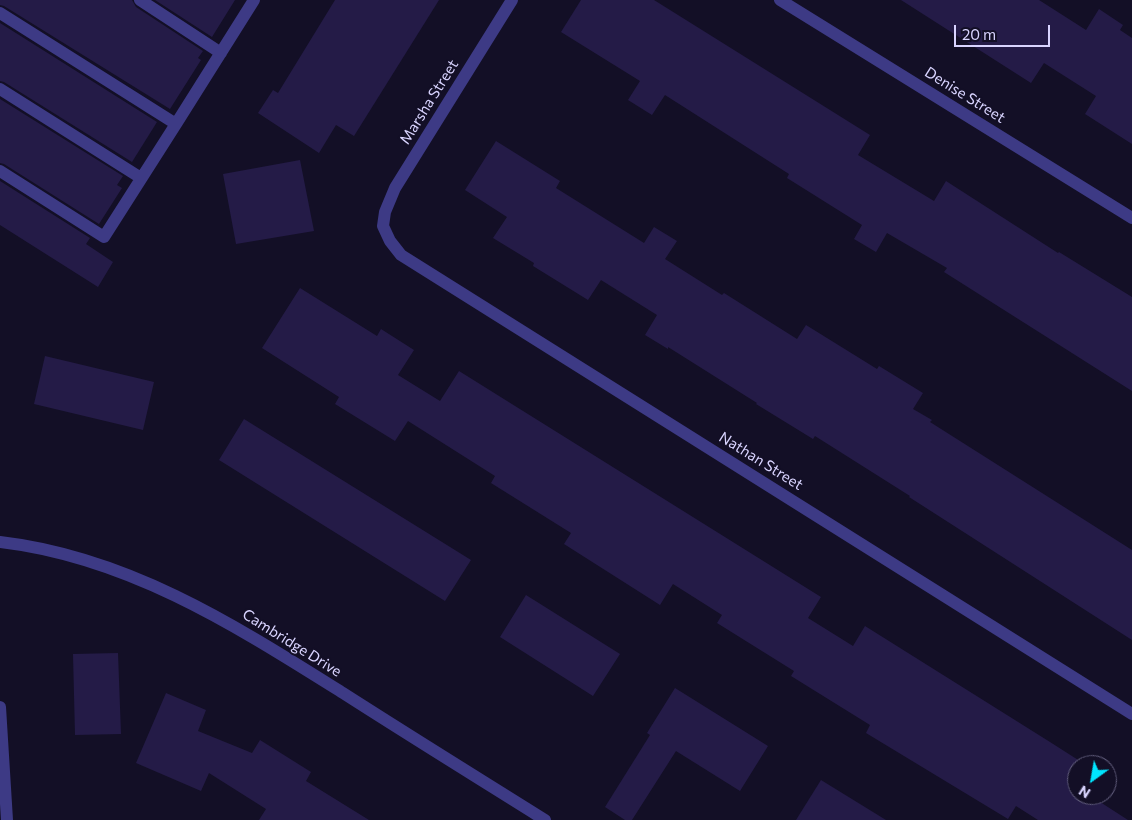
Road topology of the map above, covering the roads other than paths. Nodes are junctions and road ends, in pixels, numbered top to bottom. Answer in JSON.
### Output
{"nodes":[{"id":1,"x":140,"y":0,"type":"edge"},
{"id":2,"x":254,"y":0,"type":"edge"},
{"id":3,"x":512,"y":0,"type":"edge"},
{"id":4,"x":780,"y":0,"type":"edge"},
{"id":5,"x":0,"y":13,"type":"edge"},
{"id":6,"x":221,"y":53,"type":"junction"},
{"id":7,"x":0,"y":89,"type":"edge"},
{"id":8,"x":176,"y":124,"type":"junction"},
{"id":9,"x":0,"y":171,"type":"edge"},
{"id":10,"x":141,"y":178,"type":"junction"},
{"id":11,"x":1132,"y":218,"type":"edge"},
{"id":12,"x":383,"y":226,"type":"joint"},
{"id":13,"x":0,"y":542,"type":"edge"},
{"id":14,"x":0,"y":707,"type":"edge"},
{"id":15,"x":1132,"y":714,"type":"edge"},
{"id":16,"x":7,"y":820,"type":"edge"},
{"id":17,"x":545,"y":820,"type":"edge"}],
"edges":[{"from":1,"to":6,"type":"street"},
{"from":2,"to":6,"type":"street"},
{"from":3,"to":12,"type":"street","name":"Marsha Street"},
{"from":4,"to":11,"type":"street","name":"Denise Street"},
{"from":5,"to":8,"type":"street"},
{"from":6,"to":8,"type":"street"},
{"from":7,"to":10,"type":"street"},
{"from":8,"to":10,"type":"street"},
{"from":9,"to":10,"type":"street"},
{"from":12,"to":15,"type":"street","name":"Nathan Street"},
{"from":13,"to":17,"type":"street","name":"Cambridge Drive"},
{"from":14,"to":16,"type":"street"}]}
